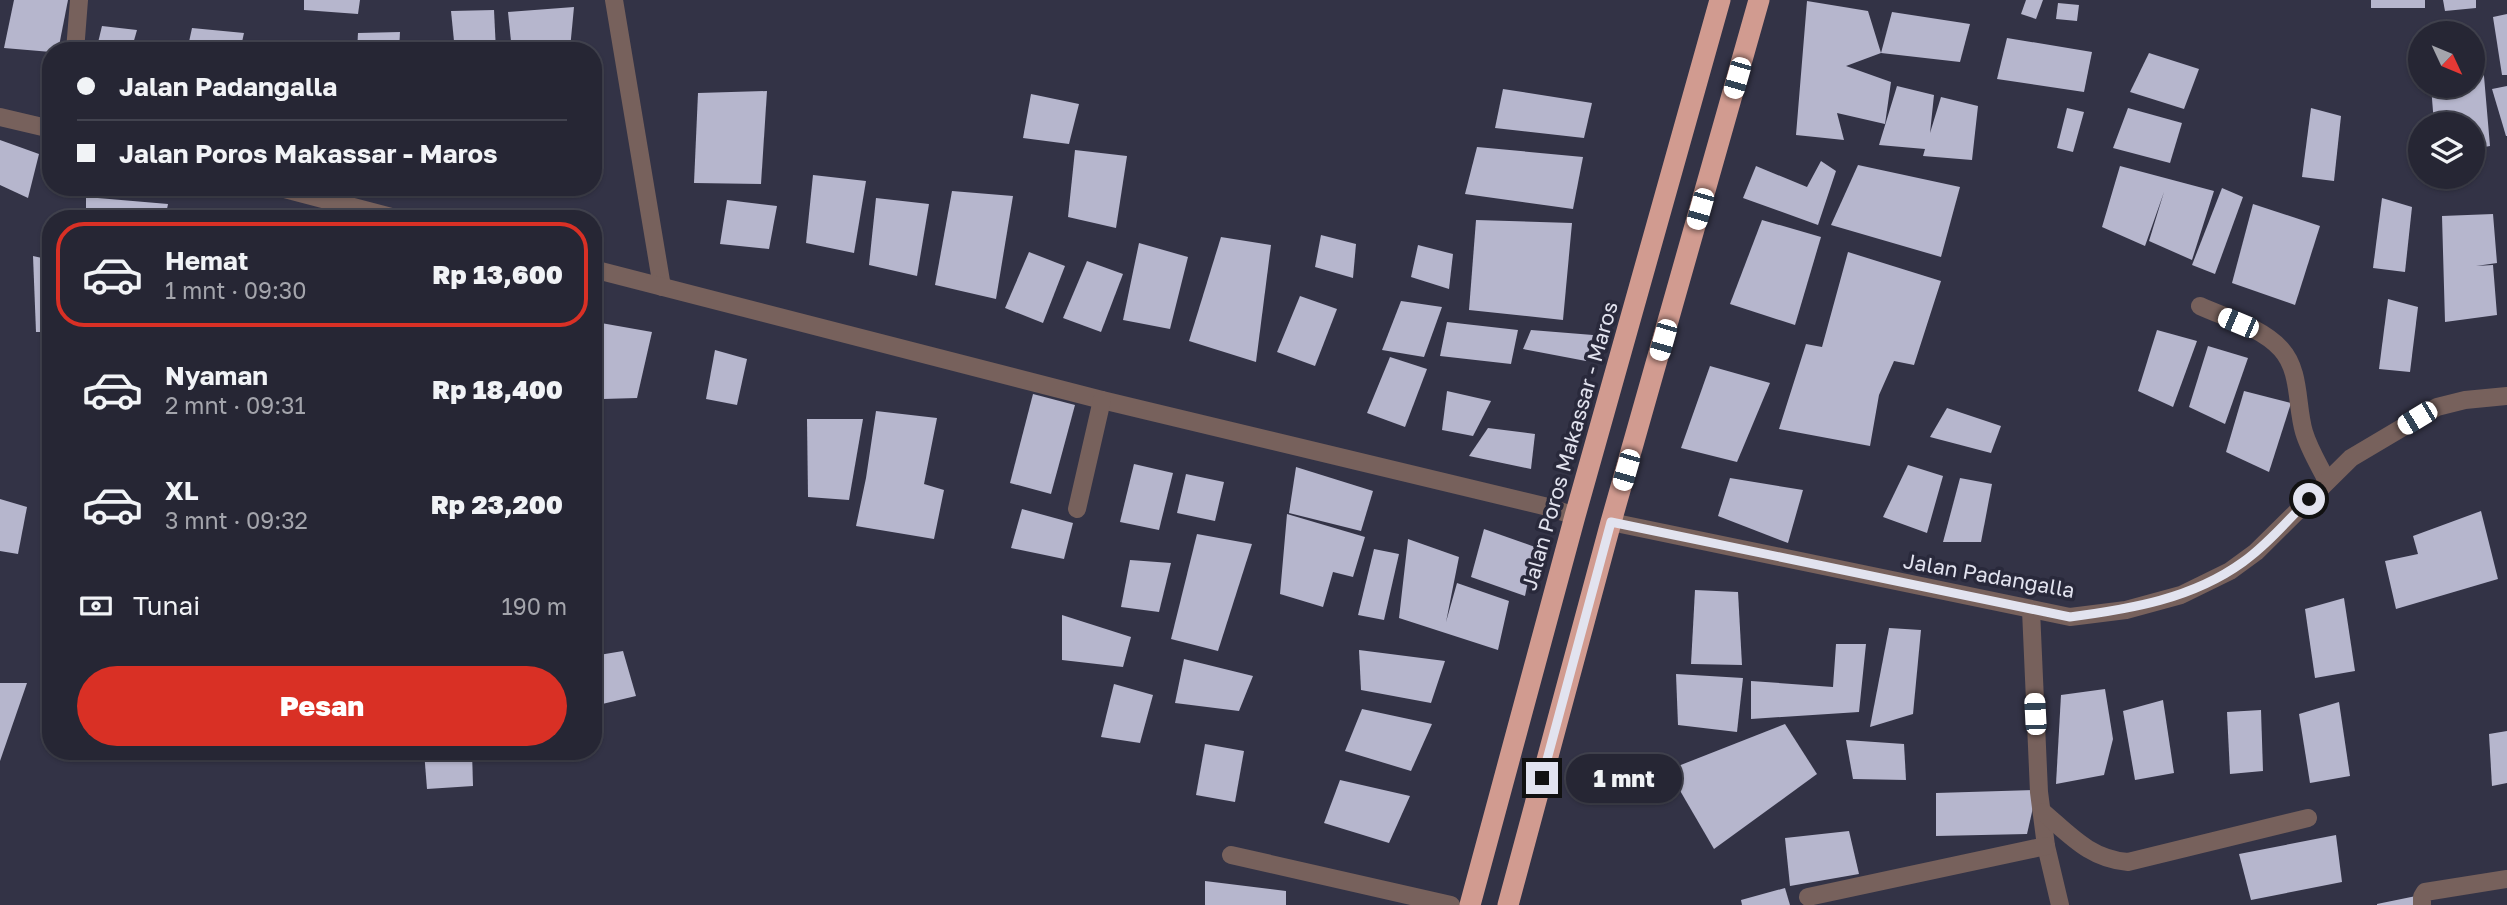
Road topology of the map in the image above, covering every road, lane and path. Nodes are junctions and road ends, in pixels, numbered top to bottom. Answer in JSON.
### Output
{"nodes":[{"id":1,"x":79,"y":0,"type":"edge"},
{"id":2,"x":614,"y":0,"type":"edge"},
{"id":3,"x":1720,"y":0,"type":"edge"},
{"id":4,"x":1759,"y":0,"type":"edge"},
{"id":5,"x":76,"y":42,"type":"edge"},
{"id":6,"x":0,"y":117,"type":"edge"},
{"id":7,"x":42,"y":127,"type":"edge"},
{"id":8,"x":311,"y":196,"type":"edge"},
{"id":9,"x":365,"y":210,"type":"edge"},
{"id":10,"x":602,"y":271,"type":"edge"},
{"id":11,"x":662,"y":287,"type":"junction"},
{"id":12,"x":2200,"y":306,"type":"dead end"},
{"id":13,"x":2507,"y":396,"type":"edge"},
{"id":14,"x":1102,"y":400,"type":"junction"},
{"id":15,"x":2327,"y":481,"type":"junction"},
{"id":16,"x":1076,"y":509,"type":"dead end"},
{"id":17,"x":1576,"y":516,"type":"junction"},
{"id":18,"x":1611,"y":522,"type":"junction"},
{"id":19,"x":2031,"y":610,"type":"junction"},
{"id":20,"x":2043,"y":812,"type":"junction"},
{"id":21,"x":2308,"y":818,"type":"dead end"},
{"id":22,"x":2046,"y":846,"type":"junction"},
{"id":23,"x":1231,"y":855,"type":"dead end"},
{"id":24,"x":2507,"y":879,"type":"edge"},
{"id":25,"x":1808,"y":897,"type":"dead end"},
{"id":26,"x":1451,"y":905,"type":"edge"},
{"id":27,"x":1471,"y":905,"type":"edge"},
{"id":28,"x":1508,"y":905,"type":"edge"},
{"id":29,"x":2060,"y":905,"type":"edge"},
{"id":30,"x":2423,"y":905,"type":"edge"}],
"edges":[{"from":1,"to":5,"type":"street"},
{"from":2,"to":11,"type":"street"},
{"from":3,"to":17,"type":"highway","name":"Jalan Poros Makassar - Maros"},
{"from":4,"to":18,"type":"highway"},
{"from":6,"to":7,"type":"street"},
{"from":8,"to":9,"type":"street"},
{"from":10,"to":11,"type":"street"},
{"from":11,"to":14,"type":"street"},
{"from":12,"to":15,"type":"street"},
{"from":13,"to":15,"type":"street","name":"Jalan Padangalla"},
{"from":14,"to":16,"type":"street"},
{"from":14,"to":17,"type":"street"},
{"from":15,"to":19,"type":"street","name":"Jalan Padangalla"},
{"from":17,"to":27,"type":"highway","name":"Jalan Poros Makassar - Maros"},
{"from":18,"to":19,"type":"street","name":"Jalan Padangalla"},
{"from":18,"to":28,"type":"highway"},
{"from":19,"to":20,"type":"street"},
{"from":20,"to":21,"type":"street"},
{"from":20,"to":22,"type":"street"},
{"from":22,"to":25,"type":"street"},
{"from":22,"to":29,"type":"street"},
{"from":23,"to":26,"type":"street"},
{"from":24,"to":30,"type":"street"}]}
